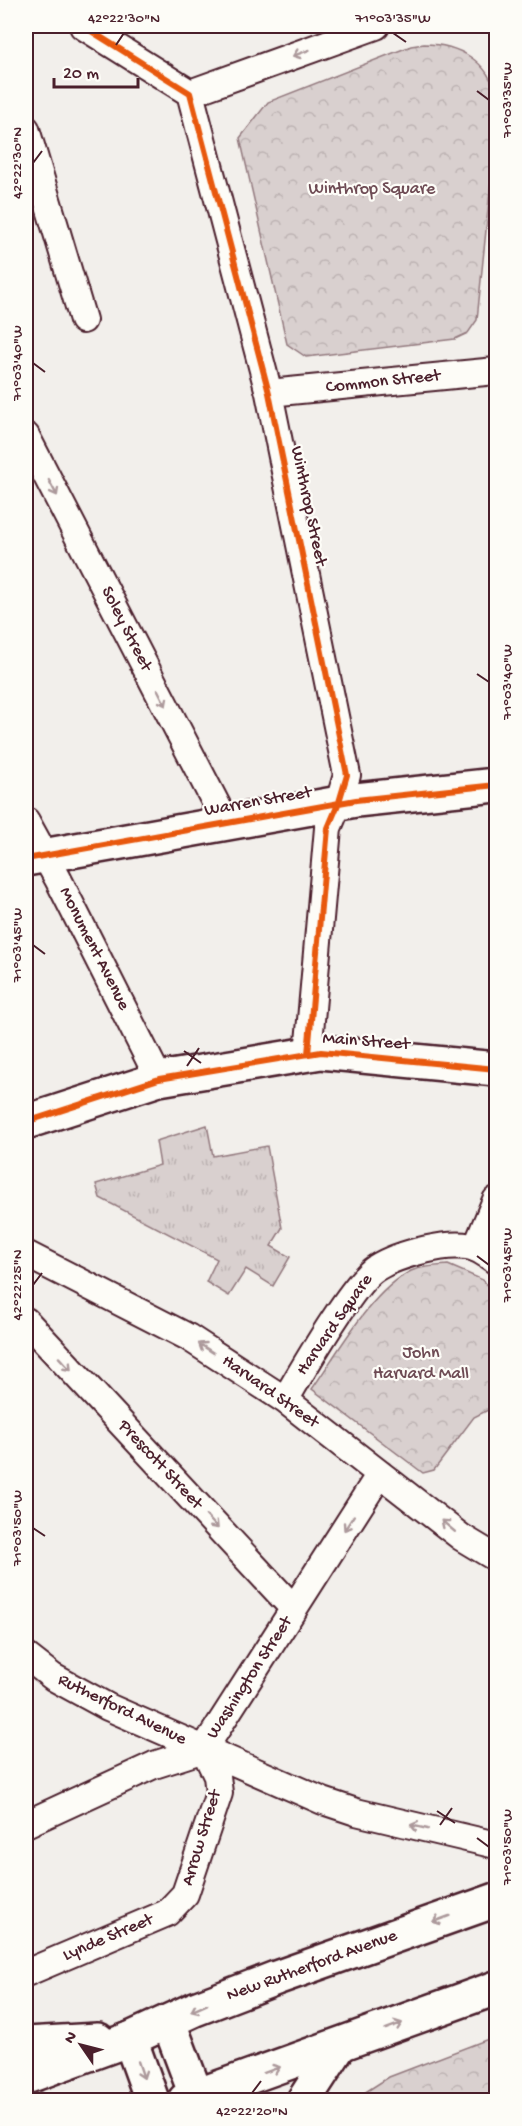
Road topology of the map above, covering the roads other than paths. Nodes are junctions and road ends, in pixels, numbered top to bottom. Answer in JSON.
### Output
{"nodes":[{"id":1,"x":83,"y":26,"type":"edge"},
{"id":2,"x":376,"y":26,"type":"edge"},
{"id":3,"x":190,"y":93,"type":"junction"},
{"id":4,"x":26,"y":129,"type":"edge"},
{"id":5,"x":83,"y":320,"type":"dead end"},
{"id":6,"x":496,"y":371,"type":"edge"},
{"id":7,"x":269,"y":393,"type":"junction"},
{"id":8,"x":26,"y":436,"type":"edge"},
{"id":9,"x":496,"y":784,"type":"edge"},
{"id":10,"x":339,"y":802,"type":"junction"},
{"id":11,"x":26,"y":821,"type":"edge"},
{"id":12,"x":226,"y":823,"type":"junction"},
{"id":13,"x":35,"y":858,"type":"edge"},
{"id":14,"x":308,"y":1054,"type":"junction"},
{"id":15,"x":496,"y":1069,"type":"edge"},
{"id":16,"x":159,"y":1079,"type":"junction"},
{"id":17,"x":26,"y":1122,"type":"edge"},
{"id":18,"x":496,"y":1200,"type":"edge"},
{"id":19,"x":26,"y":1254,"type":"edge"},
{"id":20,"x":486,"y":1255,"type":"edge"},
{"id":21,"x":26,"y":1321,"type":"edge"},
{"id":22,"x":285,"y":1400,"type":"junction"},
{"id":23,"x":380,"y":1474,"type":"junction"},
{"id":24,"x":496,"y":1558,"type":"edge"},
{"id":25,"x":294,"y":1609,"type":"junction"},
{"id":26,"x":26,"y":1656,"type":"edge"},
{"id":27,"x":204,"y":1749,"type":"junction"},
{"id":28,"x":26,"y":1824,"type":"edge"},
{"id":29,"x":496,"y":1845,"type":"edge"},
{"id":30,"x":185,"y":1894,"type":"joint"},
{"id":31,"x":496,"y":1900,"type":"edge"},
{"id":32,"x":26,"y":1973,"type":"edge"},
{"id":33,"x":496,"y":1988,"type":"edge"},
{"id":34,"x":169,"y":2023,"type":"junction"},
{"id":35,"x":130,"y":2039,"type":"junction"},
{"id":36,"x":26,"y":2044,"type":"edge"},
{"id":37,"x":339,"y":2046,"type":"junction"},
{"id":38,"x":26,"y":2077,"type":"edge"},
{"id":39,"x":194,"y":2099,"type":"edge"},
{"id":40,"x":152,"y":2100,"type":"edge"},
{"id":41,"x":304,"y":2100,"type":"edge"}],
"edges":[{"from":1,"to":3,"type":"street"},
{"from":2,"to":3,"type":"street","one_way":true},
{"from":3,"to":7,"type":"street","name":"Winthrop Street"},
{"from":4,"to":5,"type":"street"},
{"from":6,"to":7,"type":"street","name":"Common Street"},
{"from":7,"to":10,"type":"street","name":"Winthrop Street"},
{"from":8,"to":12,"type":"street","name":"Soley Street","one_way":true},
{"from":9,"to":10,"type":"main road","name":"Warren Street"},
{"from":10,"to":12,"type":"main road","name":"Warren Street"},
{"from":10,"to":14,"type":"street","name":"Winthrop Street"},
{"from":11,"to":13,"type":"street","name":"Monument Avenue"},
{"from":12,"to":13,"type":"main road","name":"Warren Street"},
{"from":13,"to":16,"type":"street","name":"Monument Avenue"},
{"from":14,"to":15,"type":"main road","name":"Main Street"},
{"from":14,"to":16,"type":"main road","name":"Main Street"},
{"from":16,"to":17,"type":"main road","name":"Main Street"},
{"from":18,"to":20,"type":"street"},
{"from":22,"to":19,"type":"street","name":"Harvard Street","one_way":true},
{"from":20,"to":22,"type":"street","name":"Harvard Square"},
{"from":21,"to":25,"type":"street","name":"Prescott Street","one_way":true},
{"from":22,"to":23,"type":"street","name":"Harvard Street"},
{"from":24,"to":23,"type":"street","name":"Harvard Street","one_way":true},
{"from":23,"to":25,"type":"street","name":"Washington Street","one_way":true},
{"from":25,"to":27,"type":"street","name":"Washington Street"},
{"from":26,"to":27,"type":"street","name":"Rutherford Avenue"},
{"from":27,"to":28,"type":"street","name":"Washington Street"},
{"from":29,"to":27,"type":"street","name":"Rutherford Avenue","one_way":true},
{"from":27,"to":30,"type":"street","name":"Arrow Street"},
{"from":30,"to":32,"type":"street","name":"Lynde Street"},
{"from":31,"to":34,"type":"main road","name":"New Rutherford Avenue","one_way":true},
{"from":37,"to":33,"type":"main road","one_way":true},
{"from":34,"to":35,"type":"main road","name":"New Rutherford Avenue"},
{"from":34,"to":39,"type":"main road"},
{"from":35,"to":36,"type":"main road","name":"New Rutherford Avenue"},
{"from":35,"to":38,"type":"main road","name":"New Rutherford Avenue"},
{"from":35,"to":40,"type":"main road","one_way":true},
{"from":39,"to":37,"type":"main road","one_way":true},
{"from":37,"to":41,"type":"main road"}]}
